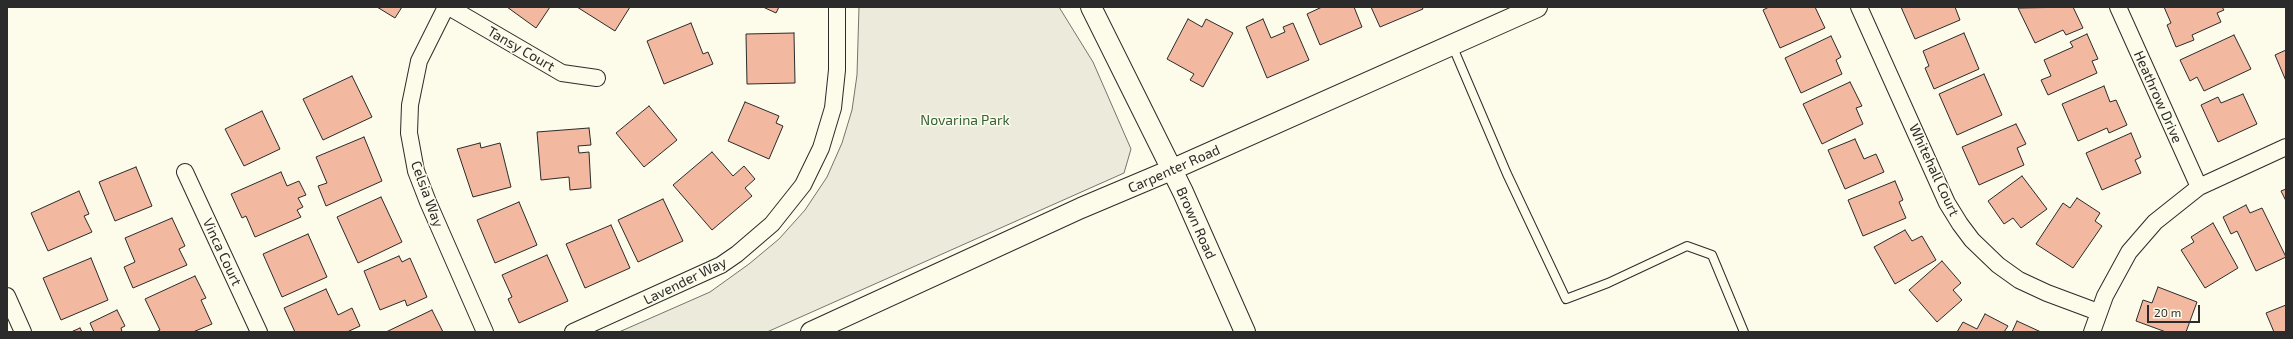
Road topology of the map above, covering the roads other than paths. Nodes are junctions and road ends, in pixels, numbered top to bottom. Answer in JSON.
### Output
{"nodes":[{"id":1,"x":448,"y":7,"type":"edge"},
{"id":2,"x":837,"y":7,"type":"edge"},
{"id":3,"x":1091,"y":7,"type":"edge"},
{"id":4,"x":1537,"y":7,"type":"edge"},
{"id":5,"x":1859,"y":7,"type":"edge"},
{"id":6,"x":2118,"y":7,"type":"edge"},
{"id":7,"x":1452,"y":45,"type":"junction"},
{"id":8,"x":597,"y":78,"type":"dead end"},
{"id":9,"x":2286,"y":147,"type":"edge"},
{"id":10,"x":1171,"y":170,"type":"junction"},
{"id":11,"x":185,"y":172,"type":"dead end"},
{"id":12,"x":2199,"y":187,"type":"junction"},
{"id":13,"x":7,"y":296,"type":"edge"},
{"id":14,"x":2098,"y":312,"type":"junction"},
{"id":15,"x":23,"y":332,"type":"edge"},
{"id":16,"x":259,"y":332,"type":"edge"},
{"id":17,"x":485,"y":332,"type":"edge"},
{"id":18,"x":573,"y":332,"type":"edge"},
{"id":19,"x":811,"y":332,"type":"edge"},
{"id":20,"x":1245,"y":332,"type":"edge"},
{"id":21,"x":1744,"y":332,"type":"edge"},
{"id":22,"x":2092,"y":332,"type":"edge"}],
"edges":[{"from":1,"to":8,"type":"street","name":"Tansy Court"},
{"from":1,"to":17,"type":"street","name":"Celsia Way"},
{"from":2,"to":18,"type":"street","name":"Lavender Way"},
{"from":3,"to":10,"type":"street","name":"Brown Road"},
{"from":4,"to":7,"type":"street","name":"Carpenter Road"},
{"from":5,"to":14,"type":"street","name":"Whitehall Court"},
{"from":6,"to":12,"type":"street","name":"Heathrow Drive"},
{"from":7,"to":10,"type":"street","name":"Carpenter Road"},
{"from":7,"to":21,"type":"lane"},
{"from":9,"to":12,"type":"street"},
{"from":10,"to":19,"type":"street","name":"Carpenter Road"},
{"from":10,"to":20,"type":"street","name":"Brown Road"},
{"from":11,"to":16,"type":"street","name":"Vinca Court"},
{"from":12,"to":14,"type":"street"},
{"from":13,"to":15,"type":"street"},
{"from":14,"to":22,"type":"street"}]}
